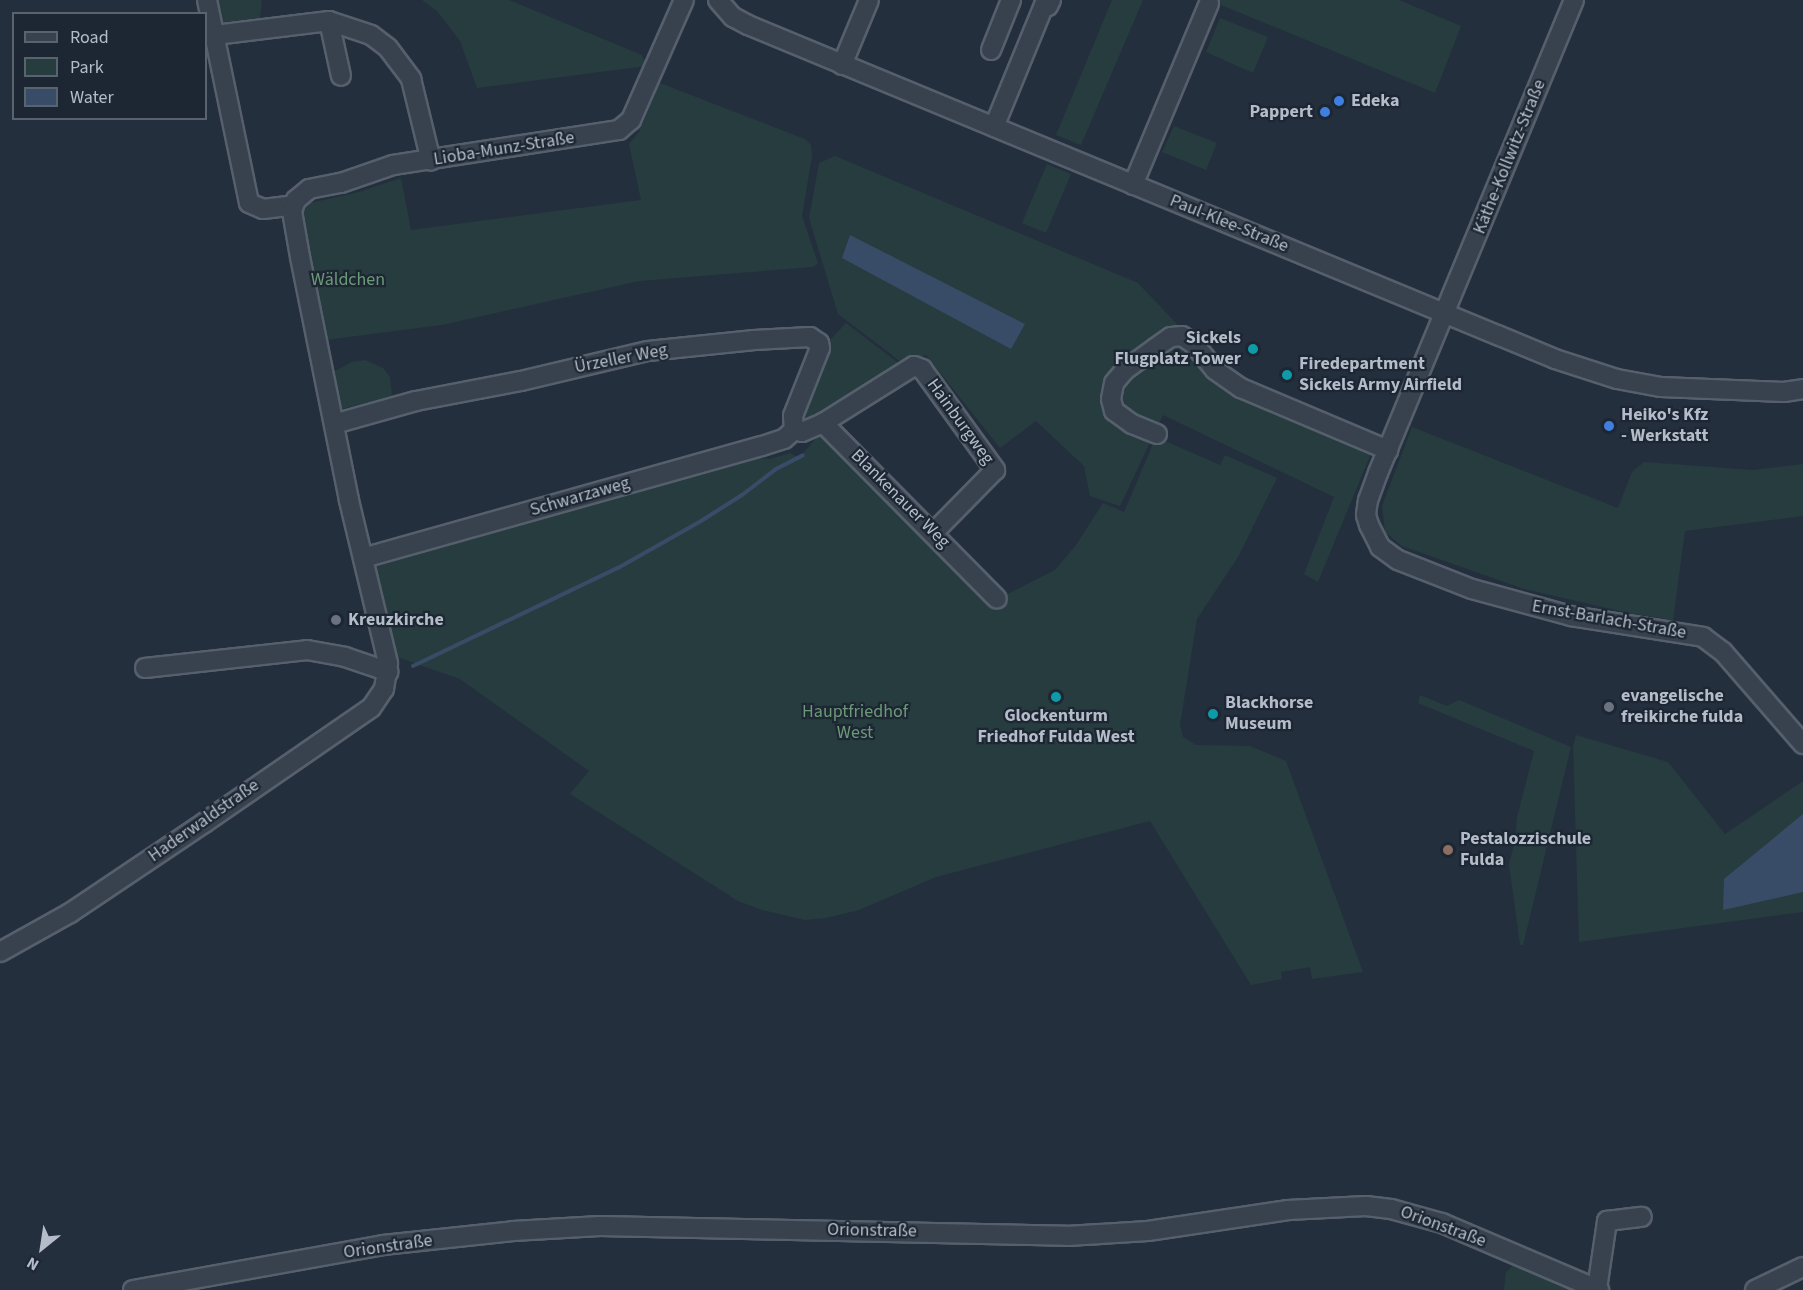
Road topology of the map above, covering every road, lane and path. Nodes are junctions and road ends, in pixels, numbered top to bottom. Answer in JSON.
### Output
{"nodes":[{"id":1,"x":207,"y":0,"type":"edge"},
{"id":2,"x":684,"y":0,"type":"edge"},
{"id":3,"x":718,"y":0,"type":"edge"},
{"id":4,"x":869,"y":0,"type":"edge"},
{"id":5,"x":1011,"y":0,"type":"edge"},
{"id":6,"x":1574,"y":0,"type":"edge"},
{"id":7,"x":1043,"y":2,"type":"edge"},
{"id":8,"x":1209,"y":3,"type":"dead end"},
{"id":9,"x":329,"y":21,"type":"junction"},
{"id":10,"x":215,"y":35,"type":"junction"},
{"id":11,"x":991,"y":50,"type":"dead end"},
{"id":12,"x":842,"y":64,"type":"junction"},
{"id":13,"x":341,"y":76,"type":"dead end"},
{"id":14,"x":994,"y":127,"type":"junction"},
{"id":15,"x":430,"y":160,"type":"junction"},
{"id":16,"x":1133,"y":185,"type":"junction"},
{"id":17,"x":294,"y":205,"type":"junction"},
{"id":18,"x":1445,"y":314,"type":"junction"},
{"id":19,"x":1803,"y":377,"type":"edge"},
{"id":20,"x":1758,"y":389,"type":"junction"},
{"id":21,"x":1803,"y":389,"type":"edge"},
{"id":22,"x":823,"y":423,"type":"junction"},
{"id":23,"x":334,"y":424,"type":"junction"},
{"id":24,"x":794,"y":430,"type":"junction"},
{"id":25,"x":1157,"y":434,"type":"dead end"},
{"id":26,"x":1388,"y":450,"type":"junction"},
{"id":27,"x":934,"y":532,"type":"junction"},
{"id":28,"x":363,"y":558,"type":"junction"},
{"id":29,"x":998,"y":598,"type":"dead end"},
{"id":30,"x":145,"y":668,"type":"dead end"},
{"id":31,"x":389,"y":672,"type":"junction"},
{"id":32,"x":1803,"y":744,"type":"edge"},
{"id":33,"x":0,"y":952,"type":"edge"},
{"id":34,"x":1642,"y":1217,"type":"dead end"},
{"id":35,"x":1803,"y":1267,"type":"edge"},
{"id":36,"x":133,"y":1290,"type":"edge"},
{"id":37,"x":1598,"y":1290,"type":"edge"},
{"id":38,"x":1755,"y":1290,"type":"edge"}],
"edges":[{"from":1,"to":10,"type":"street"},
{"from":2,"to":15,"type":"street","name":"Lioba-Munz-Straße"},
{"from":3,"to":12,"type":"street","name":"Paul-Klee-Straße"},
{"from":4,"to":12,"type":"street"},
{"from":5,"to":11,"type":"street"},
{"from":6,"to":18,"type":"street","name":"Käthe-Kollwitz-Straße"},
{"from":7,"to":14,"type":"street"},
{"from":8,"to":16,"type":"street"},
{"from":9,"to":10,"type":"street"},
{"from":9,"to":13,"type":"street"},
{"from":9,"to":15,"type":"street"},
{"from":10,"to":17,"type":"street"},
{"from":12,"to":14,"type":"street","name":"Paul-Klee-Straße"},
{"from":14,"to":16,"type":"street","name":"Paul-Klee-Straße"},
{"from":15,"to":17,"type":"street","name":"Lioba-Munz-Straße"},
{"from":16,"to":18,"type":"street","name":"Paul-Klee-Straße"},
{"from":17,"to":23,"type":"street"},
{"from":18,"to":20,"type":"street","name":"Paul-Klee-Straße"},
{"from":18,"to":26,"type":"street","name":"Ernst-Barlach-Straße"},
{"from":19,"to":20,"type":"street","name":"Paul-Klee-Straße"},
{"from":20,"to":21,"type":"street","name":"Paul-Klee-Straße"},
{"from":22,"to":24,"type":"street"},
{"from":22,"to":27,"type":"street","name":"Blankenauer Weg"},
{"from":22,"to":27,"type":"street","name":"Hainburgweg"},
{"from":23,"to":24,"type":"street","name":"Ürzeller Weg"},
{"from":23,"to":28,"type":"street"},
{"from":24,"to":28,"type":"street","name":"Schwarzaweg"},
{"from":25,"to":26,"type":"street"},
{"from":26,"to":32,"type":"street","name":"Ernst-Barlach-Straße"},
{"from":27,"to":29,"type":"street","name":"Blankenauer Weg"},
{"from":28,"to":31,"type":"street"},
{"from":30,"to":31,"type":"street"},
{"from":31,"to":33,"type":"street","name":"Haderwaldstraße"},
{"from":34,"to":37,"type":"street"},
{"from":35,"to":38,"type":"street"},
{"from":36,"to":37,"type":"street","name":"Orionstraße"}]}
